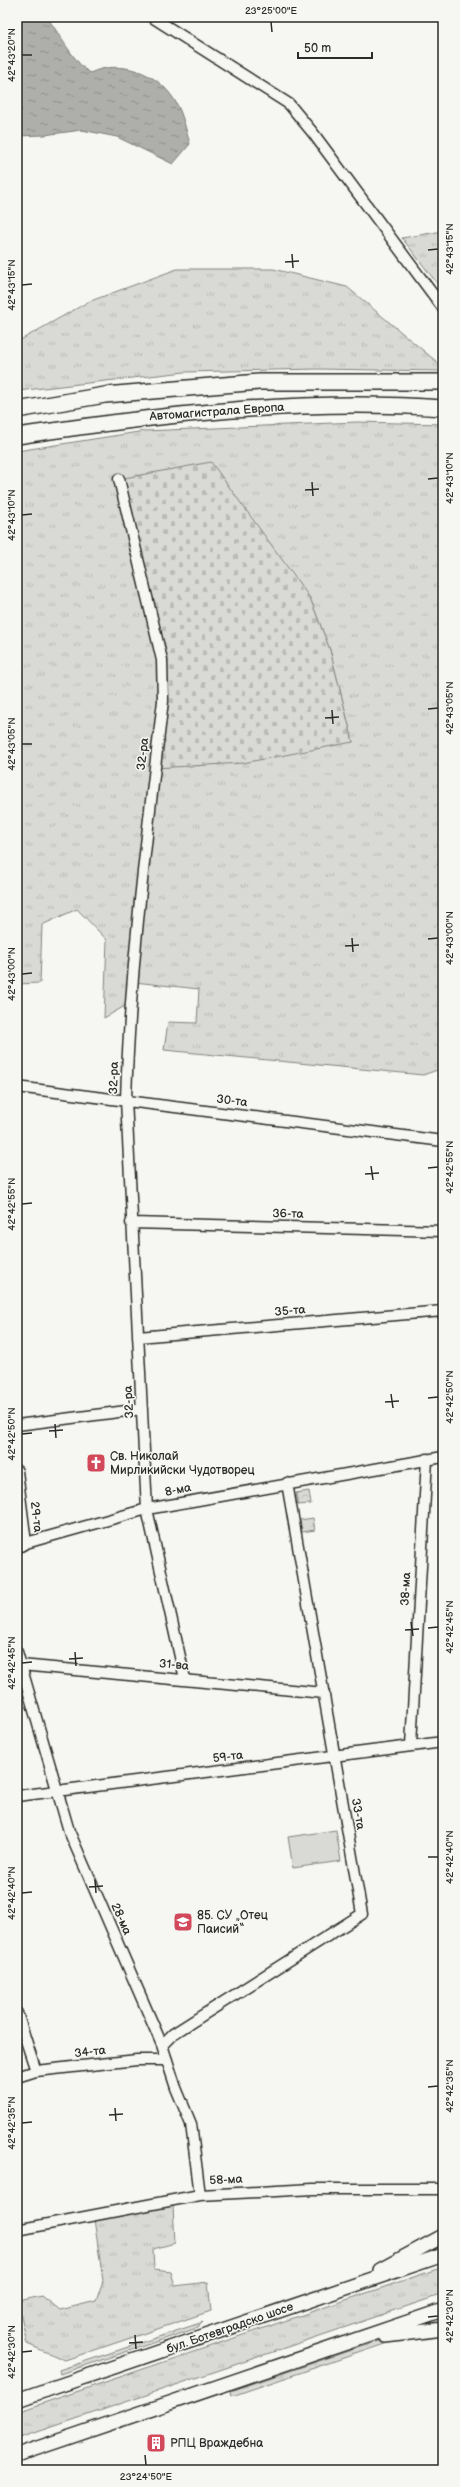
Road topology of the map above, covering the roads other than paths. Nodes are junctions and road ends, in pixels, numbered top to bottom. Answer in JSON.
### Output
{"nodes":[{"id":1,"x":152,"y":17,"type":"edge"},
{"id":2,"x":443,"y":308,"type":"edge"},
{"id":3,"x":443,"y":382,"type":"edge"},
{"id":4,"x":443,"y":408,"type":"edge"},
{"id":5,"x":17,"y":410,"type":"edge"},
{"id":6,"x":17,"y":436,"type":"edge"},
{"id":7,"x":119,"y":479,"type":"dead end"},
{"id":8,"x":17,"y":1087,"type":"edge"},
{"id":9,"x":126,"y":1100,"type":"junction"},
{"id":10,"x":443,"y":1142,"type":"edge"},
{"id":11,"x":131,"y":1223,"type":"junction"},
{"id":12,"x":443,"y":1231,"type":"edge"},
{"id":13,"x":443,"y":1311,"type":"edge"},
{"id":14,"x":138,"y":1337,"type":"junction"},
{"id":15,"x":142,"y":1409,"type":"junction"},
{"id":16,"x":17,"y":1425,"type":"edge"},
{"id":17,"x":443,"y":1457,"type":"edge"},
{"id":18,"x":426,"y":1459,"type":"junction"},
{"id":19,"x":17,"y":1471,"type":"edge"},
{"id":20,"x":287,"y":1483,"type":"junction"},
{"id":21,"x":147,"y":1509,"type":"junction"},
{"id":22,"x":26,"y":1542,"type":"junction"},
{"id":23,"x":17,"y":1548,"type":"edge"},
{"id":24,"x":17,"y":1652,"type":"edge"},
{"id":25,"x":21,"y":1665,"type":"junction"},
{"id":26,"x":185,"y":1679,"type":"junction"},
{"id":27,"x":324,"y":1693,"type":"junction"},
{"id":28,"x":443,"y":1742,"type":"edge"},
{"id":29,"x":411,"y":1744,"type":"junction"},
{"id":30,"x":334,"y":1757,"type":"junction"},
{"id":31,"x":57,"y":1792,"type":"junction"},
{"id":32,"x":17,"y":1796,"type":"edge"},
{"id":33,"x":17,"y":2013,"type":"edge"},
{"id":34,"x":162,"y":2045,"type":"junction"},
{"id":35,"x":167,"y":2060,"type":"junction"},
{"id":36,"x":36,"y":2071,"type":"junction"},
{"id":37,"x":17,"y":2076,"type":"edge"},
{"id":38,"x":440,"y":2189,"type":"dead end"},
{"id":39,"x":200,"y":2195,"type":"junction"},
{"id":40,"x":17,"y":2230,"type":"edge"},
{"id":41,"x":443,"y":2236,"type":"edge"},
{"id":42,"x":443,"y":2255,"type":"edge"},
{"id":43,"x":347,"y":2287,"type":"junction"},
{"id":44,"x":443,"y":2310,"type":"edge"},
{"id":45,"x":443,"y":2329,"type":"edge"},
{"id":46,"x":355,"y":2340,"type":"junction"},
{"id":47,"x":17,"y":2400,"type":"edge"},
{"id":48,"x":17,"y":2455,"type":"edge"}],
"edges":[{"from":1,"to":2,"type":"street"},
{"from":3,"to":5,"type":"highway"},
{"from":4,"to":6,"type":"highway","name":"Автомагистрала Европа"},
{"from":7,"to":9,"type":"street","name":"32-ра"},
{"from":8,"to":9,"type":"street","name":"30-та"},
{"from":9,"to":10,"type":"street","name":"30-та"},
{"from":9,"to":11,"type":"street","name":"32-ра"},
{"from":11,"to":12,"type":"street","name":"36-та"},
{"from":11,"to":14,"type":"street","name":"32-ра"},
{"from":13,"to":14,"type":"street","name":"35-та"},
{"from":14,"to":15,"type":"street","name":"32-ра"},
{"from":15,"to":16,"type":"street"},
{"from":15,"to":21,"type":"street","name":"32-ра"},
{"from":17,"to":18,"type":"street","name":"8-ма"},
{"from":18,"to":20,"type":"street","name":"8-ма"},
{"from":18,"to":29,"type":"street","name":"38-ма"},
{"from":19,"to":22,"type":"street","name":"29-та"},
{"from":20,"to":21,"type":"street","name":"8-ма"},
{"from":20,"to":27,"type":"street","name":"33-та"},
{"from":21,"to":22,"type":"street","name":"8-ма"},
{"from":21,"to":26,"type":"street","name":"32-ра"},
{"from":22,"to":23,"type":"street","name":"8-ма"},
{"from":24,"to":25,"type":"street","name":"28-ма"},
{"from":25,"to":26,"type":"street","name":"31-ва"},
{"from":25,"to":31,"type":"street","name":"28-ма"},
{"from":26,"to":27,"type":"street","name":"31-ва"},
{"from":27,"to":30,"type":"street","name":"33-та"},
{"from":28,"to":29,"type":"street","name":"59-та"},
{"from":29,"to":30,"type":"street","name":"59-та"},
{"from":30,"to":31,"type":"street","name":"59-та"},
{"from":30,"to":34,"type":"street","name":"33-та"},
{"from":31,"to":32,"type":"street","name":"59-та"},
{"from":31,"to":34,"type":"street","name":"28-ма"},
{"from":33,"to":36,"type":"street"},
{"from":34,"to":35,"type":"street","name":"28-ма"},
{"from":35,"to":36,"type":"street","name":"34-та"},
{"from":35,"to":39,"type":"street","name":"28-ма"},
{"from":36,"to":37,"type":"street","name":"34-та"},
{"from":38,"to":39,"type":"street","name":"58-ма"},
{"from":39,"to":40,"type":"street","name":"58-ма"},
{"from":41,"to":43,"type":"main road"},
{"from":42,"to":43,"type":"main road","name":"бул. Ботевградско шосе"},
{"from":43,"to":47,"type":"main road","name":"бул. Ботевградско шосе"},
{"from":44,"to":46,"type":"main road"},
{"from":45,"to":46,"type":"main road"},
{"from":46,"to":48,"type":"main road"}]}
